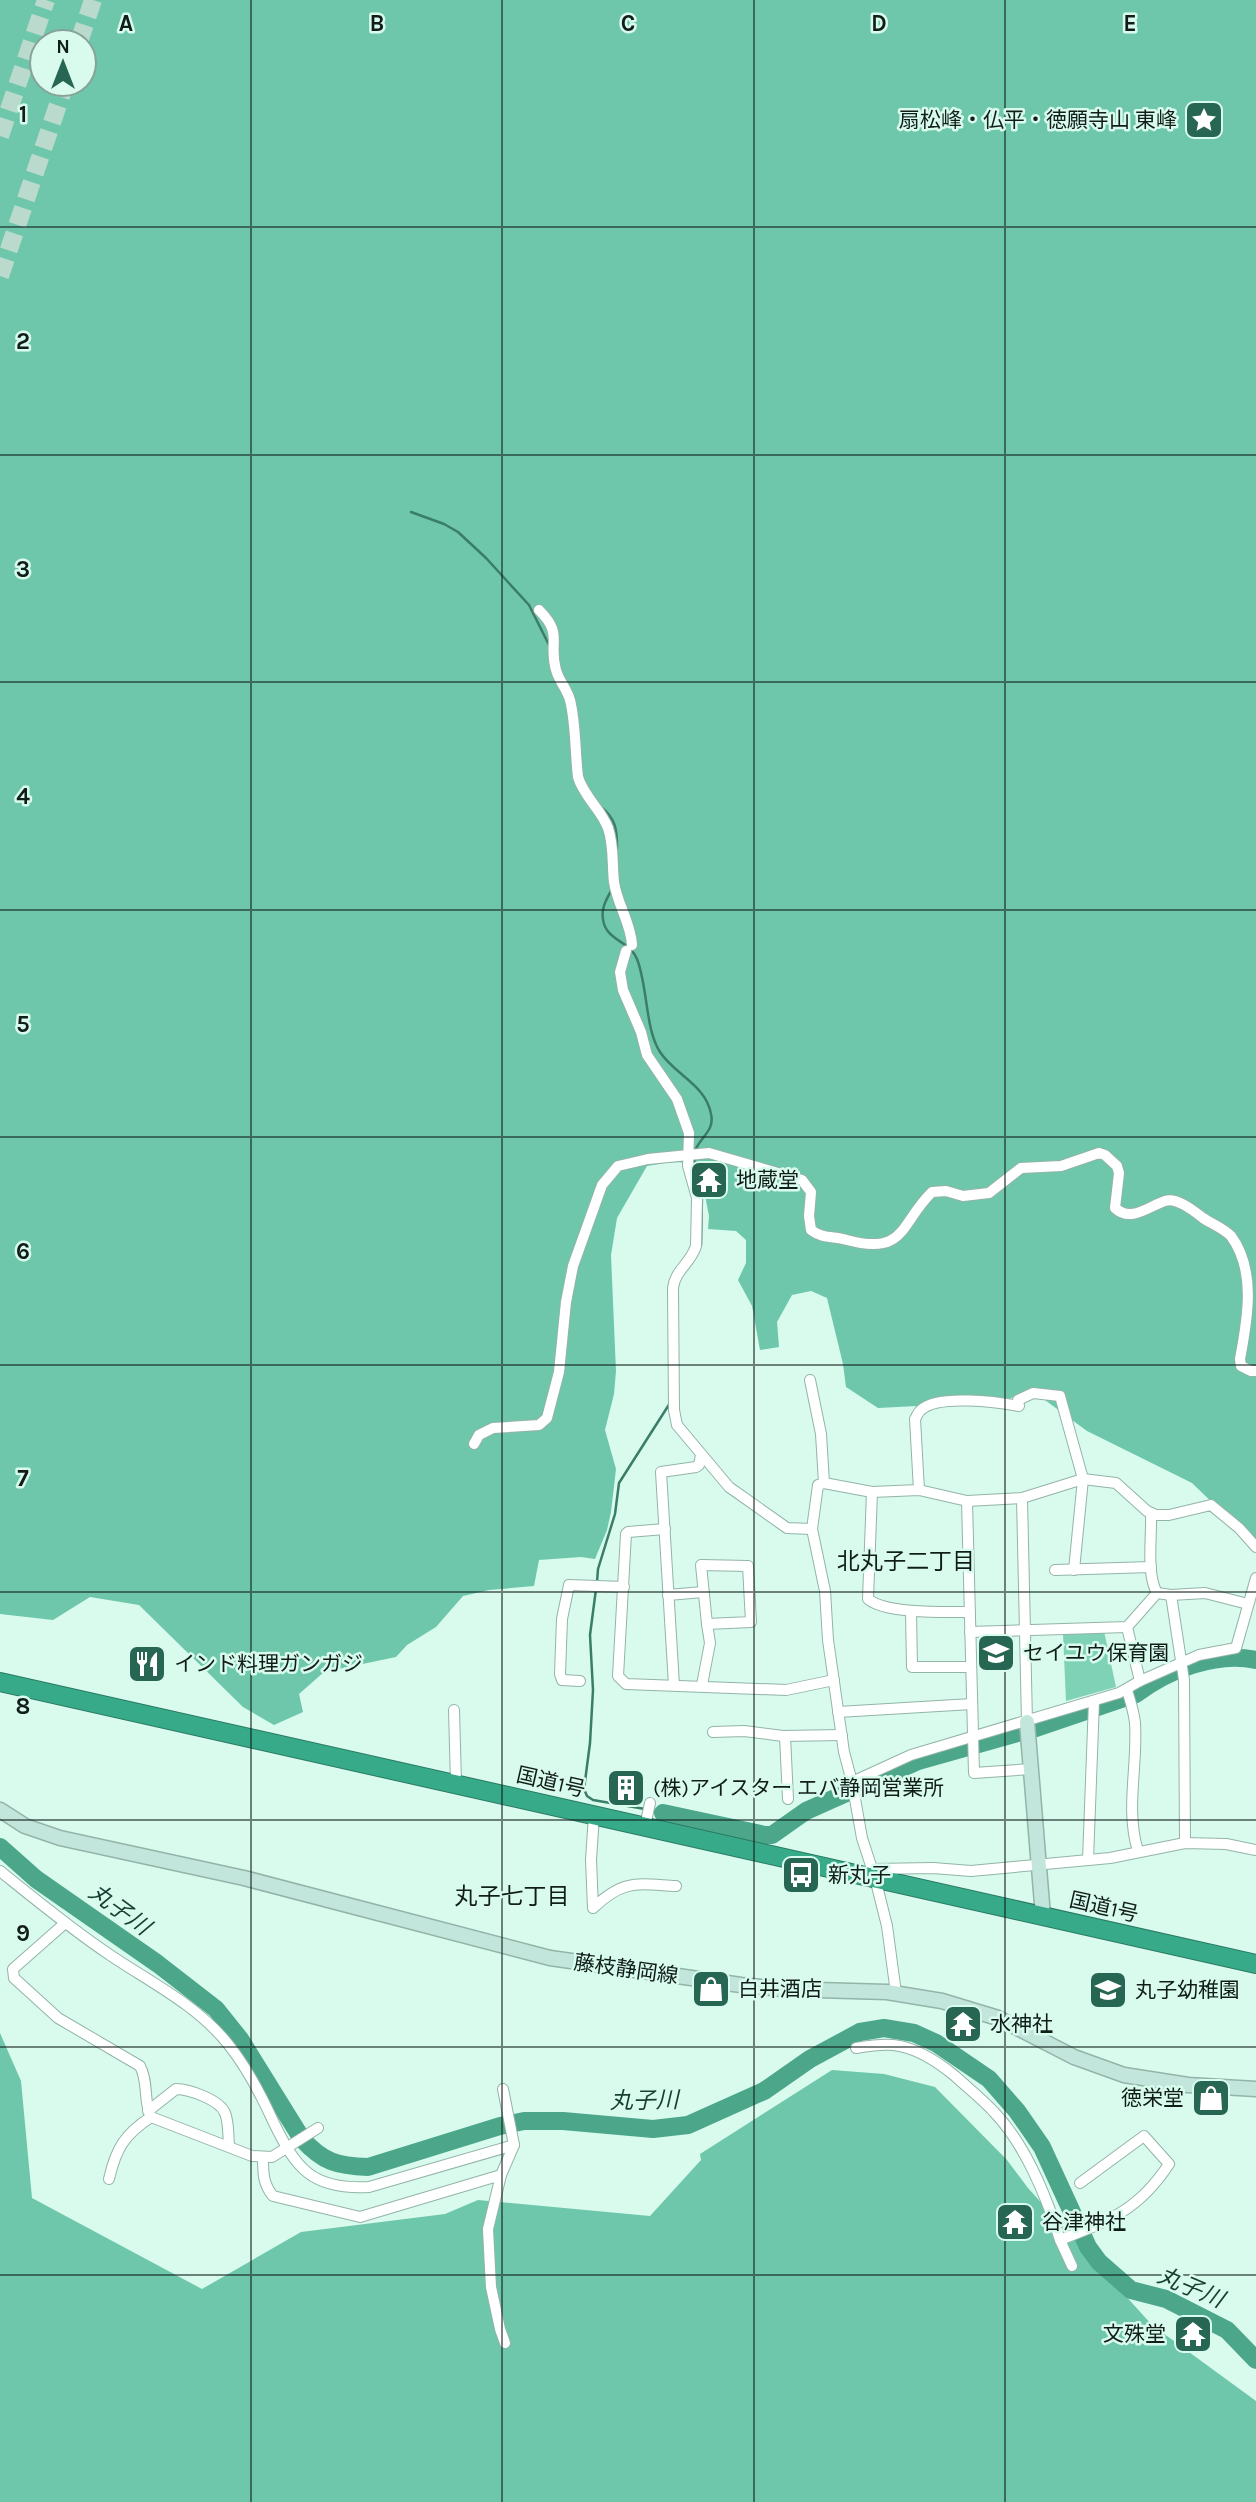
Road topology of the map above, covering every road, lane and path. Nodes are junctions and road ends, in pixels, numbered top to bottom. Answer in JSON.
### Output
{"nodes":[{"id":1,"x":539,"y":610,"type":"dead end"},
{"id":2,"x":687,"y":1156,"type":"junction"},
{"id":3,"x":1256,"y":1371,"type":"edge"},
{"id":4,"x":810,"y":1380,"type":"dead end"},
{"id":5,"x":474,"y":1444,"type":"dead end"},
{"id":6,"x":701,"y":1455,"type":"junction"},
{"id":7,"x":1083,"y":1479,"type":"junction"},
{"id":8,"x":824,"y":1483,"type":"junction"},
{"id":9,"x":919,"y":1490,"type":"junction"},
{"id":10,"x":872,"y":1492,"type":"junction"},
{"id":11,"x":1022,"y":1498,"type":"junction"},
{"id":12,"x":967,"y":1501,"type":"junction"},
{"id":13,"x":1151,"y":1513,"type":"junction"},
{"id":14,"x":665,"y":1529,"type":"junction"},
{"id":15,"x":812,"y":1529,"type":"junction"},
{"id":16,"x":1256,"y":1547,"type":"edge"},
{"id":17,"x":1151,"y":1567,"type":"junction"},
{"id":18,"x":1055,"y":1570,"type":"dead end"},
{"id":19,"x":1074,"y":1570,"type":"junction"},
{"id":20,"x":1256,"y":1578,"type":"edge"},
{"id":21,"x":624,"y":1587,"type":"junction"},
{"id":22,"x":703,"y":1592,"type":"junction"},
{"id":23,"x":1157,"y":1593,"type":"junction"},
{"id":24,"x":668,"y":1595,"type":"junction"},
{"id":25,"x":1171,"y":1595,"type":"junction"},
{"id":26,"x":1248,"y":1604,"type":"junction"},
{"id":27,"x":911,"y":1611,"type":"junction"},
{"id":28,"x":970,"y":1612,"type":"junction"},
{"id":29,"x":707,"y":1624,"type":"junction"},
{"id":30,"x":1128,"y":1627,"type":"junction"},
{"id":31,"x":1025,"y":1630,"type":"junction"},
{"id":32,"x":970,"y":1632,"type":"junction"},
{"id":33,"x":1181,"y":1663,"type":"junction"},
{"id":34,"x":971,"y":1667,"type":"junction"},
{"id":35,"x":834,"y":1680,"type":"junction"},
{"id":36,"x":580,"y":1681,"type":"dead end"},
{"id":37,"x":1140,"y":1681,"type":"junction"},
{"id":38,"x":0,"y":1682,"type":"edge"},
{"id":39,"x":674,"y":1685,"type":"junction"},
{"id":40,"x":702,"y":1685,"type":"junction"},
{"id":41,"x":1127,"y":1690,"type":"junction"},
{"id":42,"x":1094,"y":1701,"type":"junction"},
{"id":43,"x":972,"y":1704,"type":"junction"},
{"id":44,"x":454,"y":1710,"type":"dead end"},
{"id":45,"x":838,"y":1712,"type":"junction"},
{"id":46,"x":1027,"y":1722,"type":"junction"},
{"id":47,"x":713,"y":1732,"type":"dead end"},
{"id":48,"x":842,"y":1735,"type":"junction"},
{"id":49,"x":785,"y":1736,"type":"junction"},
{"id":50,"x":974,"y":1742,"type":"junction"},
{"id":51,"x":1031,"y":1769,"type":"junction"},
{"id":52,"x":456,"y":1783,"type":"junction"},
{"id":53,"x":853,"y":1787,"type":"junction"},
{"id":54,"x":788,"y":1799,"type":"dead end"},
{"id":55,"x":650,"y":1804,"type":"dead end"},
{"id":56,"x":0,"y":1810,"type":"edge"},
{"id":57,"x":594,"y":1815,"type":"junction"},
{"id":58,"x":646,"y":1821,"type":"junction"},
{"id":59,"x":1185,"y":1843,"type":"junction"},
{"id":60,"x":1256,"y":1850,"type":"edge"},
{"id":61,"x":1138,"y":1851,"type":"junction"},
{"id":62,"x":1088,"y":1860,"type":"junction"},
{"id":63,"x":1039,"y":1864,"type":"junction"},
{"id":64,"x":0,"y":1871,"type":"edge"},
{"id":65,"x":874,"y":1873,"type":"junction"},
{"id":66,"x":676,"y":1886,"type":"dead end"},
{"id":67,"x":1043,"y":1916,"type":"junction"},
{"id":68,"x":64,"y":1924,"type":"junction"},
{"id":69,"x":1256,"y":1964,"type":"edge"},
{"id":70,"x":896,"y":1993,"type":"junction"},
{"id":71,"x":856,"y":2048,"type":"dead end"},
{"id":72,"x":503,"y":2089,"type":"dead end"},
{"id":73,"x":1256,"y":2090,"type":"edge"},
{"id":74,"x":150,"y":2114,"type":"junction"},
{"id":75,"x":316,"y":2130,"type":"dead end"},
{"id":76,"x":514,"y":2144,"type":"junction"},
{"id":77,"x":229,"y":2146,"type":"junction"},
{"id":78,"x":287,"y":2147,"type":"junction"},
{"id":79,"x":263,"y":2157,"type":"junction"},
{"id":80,"x":500,"y":2175,"type":"junction"},
{"id":81,"x":108,"y":2179,"type":"dead end"},
{"id":82,"x":1080,"y":2183,"type":"dead end"},
{"id":83,"x":1062,"y":2239,"type":"junction"},
{"id":84,"x":1072,"y":2266,"type":"dead end"},
{"id":85,"x":505,"y":2343,"type":"dead end"}],
"edges":[{"from":1,"to":2,"type":"street"},
{"from":2,"to":3,"type":"street"},
{"from":2,"to":5,"type":"street"},
{"from":2,"to":6,"type":"street"},
{"from":4,"to":8,"type":"street"},
{"from":6,"to":14,"type":"street"},
{"from":6,"to":15,"type":"street"},
{"from":7,"to":9,"type":"street"},
{"from":7,"to":11,"type":"street"},
{"from":7,"to":13,"type":"street"},
{"from":7,"to":19,"type":"street"},
{"from":8,"to":10,"type":"street"},
{"from":8,"to":15,"type":"street"},
{"from":9,"to":10,"type":"street"},
{"from":9,"to":12,"type":"street"},
{"from":10,"to":27,"type":"street"},
{"from":11,"to":12,"type":"street"},
{"from":11,"to":31,"type":"street"},
{"from":12,"to":28,"type":"street"},
{"from":13,"to":16,"type":"street"},
{"from":13,"to":17,"type":"street"},
{"from":14,"to":21,"type":"street"},
{"from":14,"to":24,"type":"street"},
{"from":15,"to":35,"type":"street"},
{"from":17,"to":19,"type":"street"},
{"from":17,"to":23,"type":"street"},
{"from":18,"to":19,"type":"street"},
{"from":20,"to":26,"type":"street"},
{"from":21,"to":36,"type":"street"},
{"from":21,"to":39,"type":"street"},
{"from":22,"to":24,"type":"street"},
{"from":22,"to":29,"type":"street"},
{"from":22,"to":29,"type":"street"},
{"from":23,"to":25,"type":"street"},
{"from":23,"to":30,"type":"street"},
{"from":24,"to":39,"type":"street"},
{"from":25,"to":26,"type":"street"},
{"from":25,"to":33,"type":"street"},
{"from":26,"to":33,"type":"street"},
{"from":27,"to":28,"type":"street"},
{"from":27,"to":34,"type":"street"},
{"from":28,"to":32,"type":"street"},
{"from":29,"to":40,"type":"street"},
{"from":30,"to":31,"type":"street"},
{"from":30,"to":37,"type":"street"},
{"from":31,"to":32,"type":"street"},
{"from":31,"to":46,"type":"street"},
{"from":32,"to":34,"type":"street"},
{"from":33,"to":37,"type":"street"},
{"from":33,"to":59,"type":"street"},
{"from":34,"to":43,"type":"street"},
{"from":35,"to":40,"type":"street"},
{"from":35,"to":45,"type":"street"},
{"from":37,"to":41,"type":"street"},
{"from":38,"to":52,"type":"highway","name":"国道1号"},
{"from":39,"to":40,"type":"street"},
{"from":41,"to":42,"type":"street"},
{"from":41,"to":61,"type":"street"},
{"from":42,"to":46,"type":"street"},
{"from":42,"to":62,"type":"street"},
{"from":43,"to":45,"type":"street"},
{"from":43,"to":50,"type":"street"},
{"from":44,"to":52,"type":"street"},
{"from":45,"to":48,"type":"street"},
{"from":46,"to":50,"type":"street"},
{"from":46,"to":51,"type":"main road"},
{"from":47,"to":49,"type":"street"},
{"from":48,"to":49,"type":"street"},
{"from":48,"to":53,"type":"street"},
{"from":49,"to":54,"type":"street"},
{"from":50,"to":51,"type":"street"},
{"from":50,"to":53,"type":"street"},
{"from":51,"to":63,"type":"main road"},
{"from":52,"to":57,"type":"highway","name":"国道1号"},
{"from":53,"to":65,"type":"street"},
{"from":55,"to":58,"type":"street"},
{"from":56,"to":70,"type":"main road","name":"藤枝静岡線"},
{"from":57,"to":58,"type":"highway","name":"国道1号"},
{"from":57,"to":66,"type":"street"},
{"from":58,"to":65,"type":"highway","name":"国道1号"},
{"from":59,"to":60,"type":"street"},
{"from":59,"to":61,"type":"street"},
{"from":61,"to":62,"type":"street"},
{"from":62,"to":63,"type":"street"},
{"from":63,"to":65,"type":"street"},
{"from":63,"to":67,"type":"main road"},
{"from":64,"to":68,"type":"street"},
{"from":65,"to":67,"type":"highway","name":"国道1号"},
{"from":65,"to":70,"type":"street"},
{"from":67,"to":69,"type":"highway","name":"国道1号"},
{"from":68,"to":74,"type":"street"},
{"from":68,"to":78,"type":"street"},
{"from":70,"to":73,"type":"main road","name":"藤枝静岡線"},
{"from":71,"to":83,"type":"street"},
{"from":72,"to":76,"type":"street"},
{"from":74,"to":77,"type":"street"},
{"from":74,"to":77,"type":"street"},
{"from":74,"to":81,"type":"street"},
{"from":75,"to":78,"type":"street"},
{"from":76,"to":78,"type":"street"},
{"from":76,"to":80,"type":"street"},
{"from":77,"to":79,"type":"street"},
{"from":78,"to":79,"type":"street"},
{"from":79,"to":80,"type":"street"},
{"from":80,"to":85,"type":"street"},
{"from":82,"to":83,"type":"street"},
{"from":83,"to":84,"type":"street"}]}
